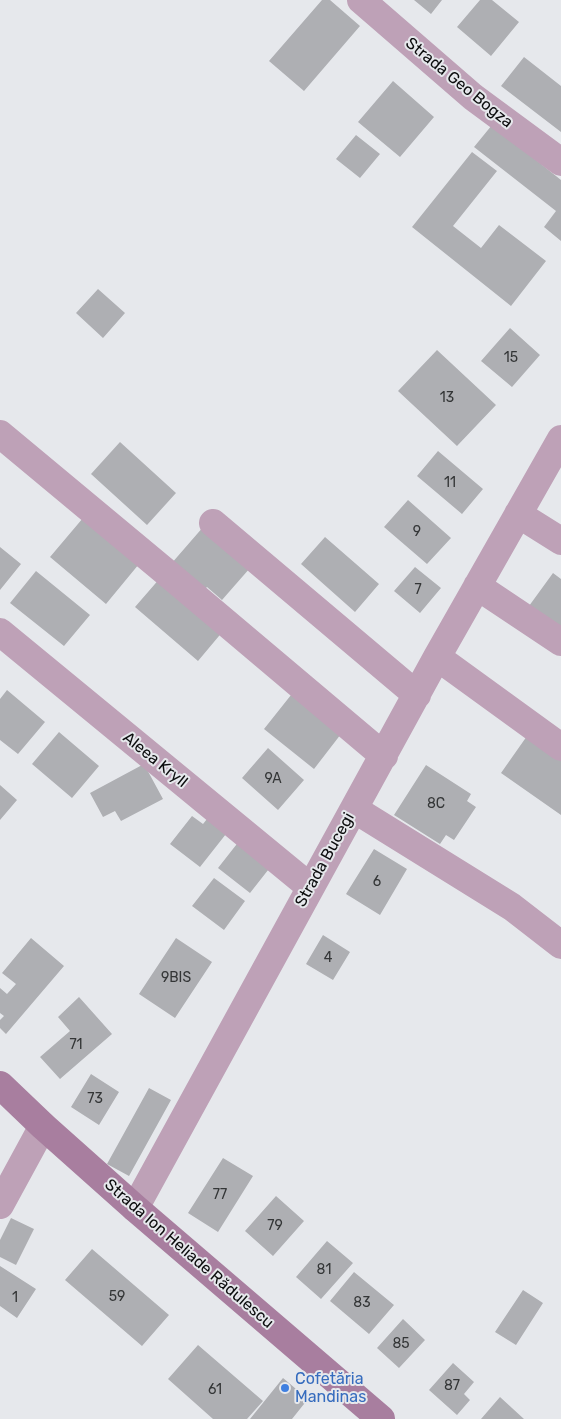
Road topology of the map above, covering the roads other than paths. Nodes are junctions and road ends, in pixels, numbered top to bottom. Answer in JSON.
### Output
{"nodes":[{"id":1,"x":361,"y":0,"type":"edge"},
{"id":2,"x":561,"y":162,"type":"edge"},
{"id":3,"x":0,"y":434,"type":"edge"},
{"id":4,"x":561,"y":438,"type":"edge"},
{"id":5,"x":518,"y":514,"type":"junction"},
{"id":6,"x":213,"y":523,"type":"dead end"},
{"id":7,"x":561,"y":541,"type":"edge"},
{"id":8,"x":477,"y":586,"type":"junction"},
{"id":9,"x":0,"y":632,"type":"edge"},
{"id":10,"x":561,"y":642,"type":"edge"},
{"id":11,"x":437,"y":657,"type":"junction"},
{"id":12,"x":417,"y":694,"type":"junction"},
{"id":13,"x":561,"y":747,"type":"edge"},
{"id":14,"x":384,"y":756,"type":"junction"},
{"id":15,"x":354,"y":809,"type":"junction"},
{"id":16,"x":310,"y":887,"type":"junction"},
{"id":17,"x":561,"y":945,"type":"edge"},
{"id":18,"x":0,"y":1085,"type":"edge"},
{"id":19,"x":43,"y":1126,"type":"junction"},
{"id":20,"x":0,"y":1205,"type":"edge"},
{"id":21,"x":135,"y":1208,"type":"junction"},
{"id":22,"x":381,"y":1419,"type":"edge"}],
"edges":[{"from":1,"to":2,"type":"street","name":"Strada Geo Bogza"},
{"from":3,"to":14,"type":"street"},
{"from":4,"to":5,"type":"street","name":"Strada Bucegi"},
{"from":5,"to":7,"type":"street"},
{"from":5,"to":8,"type":"street","name":"Strada Bucegi"},
{"from":6,"to":12,"type":"street"},
{"from":8,"to":10,"type":"street"},
{"from":8,"to":11,"type":"street","name":"Strada Bucegi"},
{"from":9,"to":16,"type":"street","name":"Aleea Kryll"},
{"from":11,"to":12,"type":"street","name":"Strada Bucegi"},
{"from":11,"to":13,"type":"street"},
{"from":12,"to":14,"type":"street","name":"Strada Bucegi"},
{"from":14,"to":15,"type":"street","name":"Strada Bucegi"},
{"from":15,"to":16,"type":"street","name":"Strada Bucegi"},
{"from":15,"to":17,"type":"street"},
{"from":16,"to":21,"type":"street","name":"Strada Bucegi"},
{"from":18,"to":19,"type":"street","name":"Strada Ion Heliade Rădulescu"},
{"from":19,"to":20,"type":"street"},
{"from":19,"to":21,"type":"street","name":"Strada Ion Heliade Rădulescu"},
{"from":21,"to":22,"type":"street","name":"Strada Ion Heliade Rădulescu"}]}
